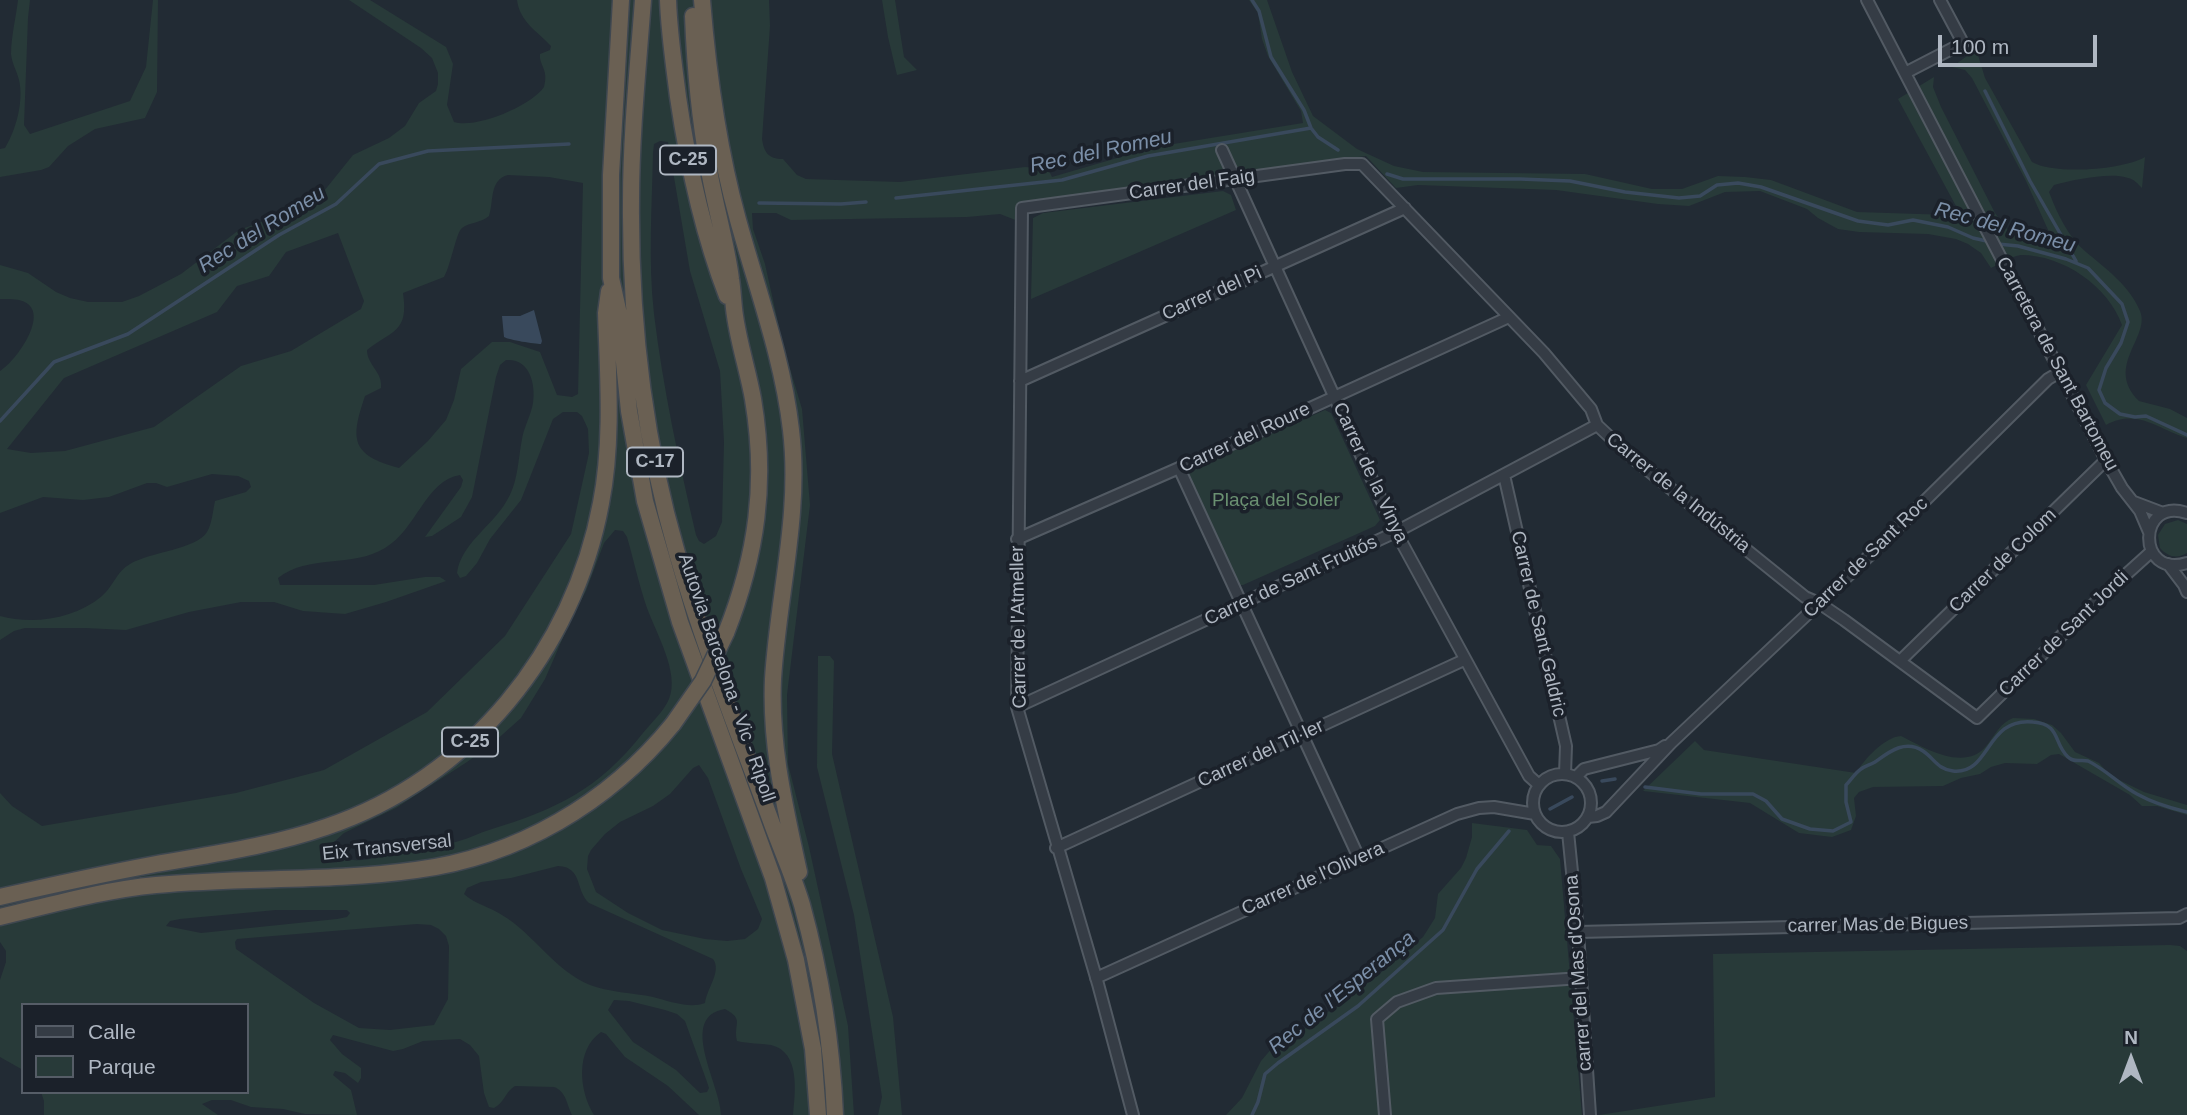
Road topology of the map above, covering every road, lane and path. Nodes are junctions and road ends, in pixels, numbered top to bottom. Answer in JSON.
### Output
{"nodes":[{"id":1,"x":621,"y":0,"type":"edge"},
{"id":2,"x":643,"y":0,"type":"edge"},
{"id":3,"x":668,"y":0,"type":"edge"},
{"id":4,"x":693,"y":0,"type":"edge"},
{"id":5,"x":702,"y":0,"type":"edge"},
{"id":6,"x":1867,"y":0,"type":"edge"},
{"id":7,"x":1940,"y":0,"type":"edge"},
{"id":8,"x":1905,"y":73,"type":"junction"},
{"id":9,"x":1222,"y":150,"type":"dead end"},
{"id":10,"x":1362,"y":164,"type":"joint"},
{"id":11,"x":1233,"y":179,"type":"junction"},
{"id":12,"x":1022,"y":208,"type":"joint"},
{"id":13,"x":1405,"y":208,"type":"junction"},
{"id":14,"x":1274,"y":266,"type":"junction"},
{"id":15,"x":611,"y":278,"type":"junction"},
{"id":16,"x":734,"y":314,"type":"junction"},
{"id":17,"x":1509,"y":317,"type":"junction"},
{"id":18,"x":2060,"y":372,"type":"junction"},
{"id":19,"x":1020,"y":381,"type":"junction"},
{"id":20,"x":1334,"y":397,"type":"junction"},
{"id":21,"x":1597,"y":425,"type":"junction"},
{"id":22,"x":2106,"y":460,"type":"junction"},
{"id":23,"x":1179,"y":468,"type":"junction"},
{"id":24,"x":1504,"y":475,"type":"junction"},
{"id":25,"x":2134,"y":502,"type":"junction"},
{"id":26,"x":2185,"y":509,"type":"edge"},
{"id":27,"x":2163,"y":513,"type":"junction"},
{"id":28,"x":2149,"y":531,"type":"junction"},
{"id":29,"x":1396,"y":532,"type":"junction"},
{"id":30,"x":1017,"y":539,"type":"junction"},
{"id":31,"x":2152,"y":551,"type":"junction"},
{"id":32,"x":2168,"y":564,"type":"junction"},
{"id":33,"x":2187,"y":564,"type":"edge"},
{"id":34,"x":2186,"y":588,"type":"edge"},
{"id":35,"x":1819,"y":603,"type":"junction"},
{"id":36,"x":1242,"y":604,"type":"junction"},
{"id":37,"x":1464,"y":660,"type":"junction"},
{"id":38,"x":1900,"y":661,"type":"junction"},
{"id":39,"x":1017,"y":706,"type":"junction"},
{"id":40,"x":1977,"y":718,"type":"joint"},
{"id":41,"x":1302,"y":735,"type":"junction"},
{"id":42,"x":1671,"y":743,"type":"junction"},
{"id":43,"x":1570,"y":775,"type":"junction"},
{"id":44,"x":1539,"y":785,"type":"junction"},
{"id":45,"x":1535,"y":814,"type":"junction"},
{"id":46,"x":1588,"y":817,"type":"junction"},
{"id":47,"x":1568,"y":832,"type":"junction"},
{"id":48,"x":1056,"y":848,"type":"junction"},
{"id":49,"x":1359,"y":858,"type":"junction"},
{"id":50,"x":0,"y":897,"type":"edge"},
{"id":51,"x":801,"y":903,"type":"junction"},
{"id":52,"x":0,"y":917,"type":"edge"},
{"id":53,"x":2184,"y":918,"type":"edge"},
{"id":54,"x":1578,"y":932,"type":"junction"},
{"id":55,"x":1096,"y":978,"type":"junction"},
{"id":56,"x":1581,"y":978,"type":"junction"},
{"id":57,"x":818,"y":1115,"type":"edge"},
{"id":58,"x":835,"y":1115,"type":"edge"},
{"id":59,"x":1133,"y":1115,"type":"edge"},
{"id":60,"x":1385,"y":1115,"type":"edge"},
{"id":61,"x":1590,"y":1115,"type":"edge"}],
"edges":[{"from":1,"to":15,"type":"highway","name":"Autovia Barcelona - Vic - Ripoll","number":"C-17"},
{"from":2,"to":51,"type":"highway","name":"Autovia Barcelona - Vic - Ripoll","number":"C-17"},
{"from":3,"to":16,"type":"highway","number":"C-25"},
{"from":4,"to":16,"type":"highway"},
{"from":5,"to":51,"type":"highway"},
{"from":6,"to":8,"type":"street","name":"Carretera de Sant Bartomeu"},
{"from":7,"to":8,"type":"street"},
{"from":8,"to":18,"type":"street","name":"Carretera de Sant Bartomeu"},
{"from":9,"to":11,"type":"street","name":"Carrer de la Vinya"},
{"from":10,"to":11,"type":"street","name":"Carrer del Faig"},
{"from":10,"to":13,"type":"street","name":"Carrer de la Indústria"},
{"from":11,"to":12,"type":"street","name":"Carrer del Faig"},
{"from":11,"to":14,"type":"street","name":"Carrer de la Vinya"},
{"from":12,"to":19,"type":"street","name":"Carrer de l'Atmeller"},
{"from":13,"to":14,"type":"street","name":"Carrer del Pi"},
{"from":13,"to":17,"type":"street","name":"Carrer de la Indústria"},
{"from":14,"to":19,"type":"street","name":"Carrer del Pi"},
{"from":14,"to":20,"type":"street","name":"Carrer de la Vinya"},
{"from":15,"to":50,"type":"highway","number":"C-25"},
{"from":15,"to":57,"type":"highway","name":"Autovia Barcelona - Vic - Ripoll","number":"C-17"},
{"from":16,"to":52,"type":"highway","name":"Eix Transversal","number":"C-25","bridge":true},
{"from":17,"to":20,"type":"street","name":"Carrer del Roure"},
{"from":17,"to":21,"type":"street","name":"Carrer de la Indústria"},
{"from":18,"to":22,"type":"street","name":"Carretera de Sant Bartomeu"},
{"from":18,"to":35,"type":"street","name":"Carrer de Sant Roc"},
{"from":19,"to":30,"type":"street","name":"Carrer de l'Atmeller"},
{"from":20,"to":23,"type":"street","name":"Carrer del Roure"},
{"from":20,"to":29,"type":"street","name":"Carrer de la Vinya"},
{"from":21,"to":24,"type":"street","name":"Carrer de Sant Fruitós"},
{"from":21,"to":35,"type":"street","name":"Carrer de la Indústria"},
{"from":22,"to":25,"type":"street","name":"Carretera de Sant Bartomeu"},
{"from":22,"to":38,"type":"street","name":"Carrer de Colom"},
{"from":23,"to":30,"type":"street","name":"Carrer del Roure"},
{"from":23,"to":36,"type":"street"},
{"from":24,"to":29,"type":"street","name":"Carrer de Sant Fruitós"},
{"from":24,"to":43,"type":"street","name":"Carrer de Sant Galdric"},
{"from":25,"to":27,"type":"street"},
{"from":25,"to":28,"type":"street","name":"Carretera de Sant Bartomeu"},
{"from":26,"to":27,"type":"street"},
{"from":27,"to":28,"type":"street"},
{"from":28,"to":31,"type":"street","name":"Carretera de Sant Bartomeu"},
{"from":29,"to":36,"type":"street","name":"Carrer de Sant Fruitós"},
{"from":29,"to":37,"type":"street","name":"Carrer de la Vinya"},
{"from":30,"to":39,"type":"street","name":"Carrer de l'Atmeller"},
{"from":31,"to":32,"type":"street"},
{"from":31,"to":40,"type":"street","name":"Carrer de Sant Jordi"},
{"from":32,"to":33,"type":"street"},
{"from":32,"to":34,"type":"street"},
{"from":33,"to":34,"type":"street"},
{"from":35,"to":38,"type":"street","name":"Carrer de la Indústria"},
{"from":35,"to":42,"type":"street","name":"Carrer de Sant Roc"},
{"from":36,"to":39,"type":"street","name":"Carrer de Sant Fruitós"},
{"from":36,"to":41,"type":"street"},
{"from":37,"to":41,"type":"street","name":"Carrer del Til·ler"},
{"from":37,"to":44,"type":"street","name":"Carrer de la Vinya"},
{"from":38,"to":40,"type":"street","name":"Carrer de la Indústria"},
{"from":39,"to":48,"type":"street","name":"Carrer de l'Atmeller"},
{"from":41,"to":48,"type":"street","name":"Carrer del Til·ler"},
{"from":41,"to":49,"type":"street"},
{"from":42,"to":43,"type":"street","name":"Carrer de Sant Roc"},
{"from":42,"to":46,"type":"street","name":"Carrer de Sant Roc"},
{"from":43,"to":44,"type":"street"},
{"from":43,"to":46,"type":"street"},
{"from":44,"to":45,"type":"street"},
{"from":45,"to":47,"type":"street"},
{"from":45,"to":49,"type":"street","name":"Carrer de l'Olivera"},
{"from":46,"to":47,"type":"street"},
{"from":47,"to":54,"type":"street","name":"carrer del Mas d'Osona"},
{"from":48,"to":55,"type":"street","name":"Carrer de l'Atmeller"},
{"from":49,"to":55,"type":"street","name":"Carrer de l'Olivera"},
{"from":51,"to":58,"type":"highway","name":"Autovia Barcelona - Vic - Ripoll","number":"C-17"},
{"from":53,"to":54,"type":"street","name":"carrer Mas de Bigues"},
{"from":54,"to":56,"type":"street","name":"carrer del Mas d'Osona"},
{"from":55,"to":59,"type":"street","name":"Carrer de l'Atmeller"},
{"from":56,"to":60,"type":"street"},
{"from":56,"to":61,"type":"street","name":"carrer del Mas d'Osona"}]}
